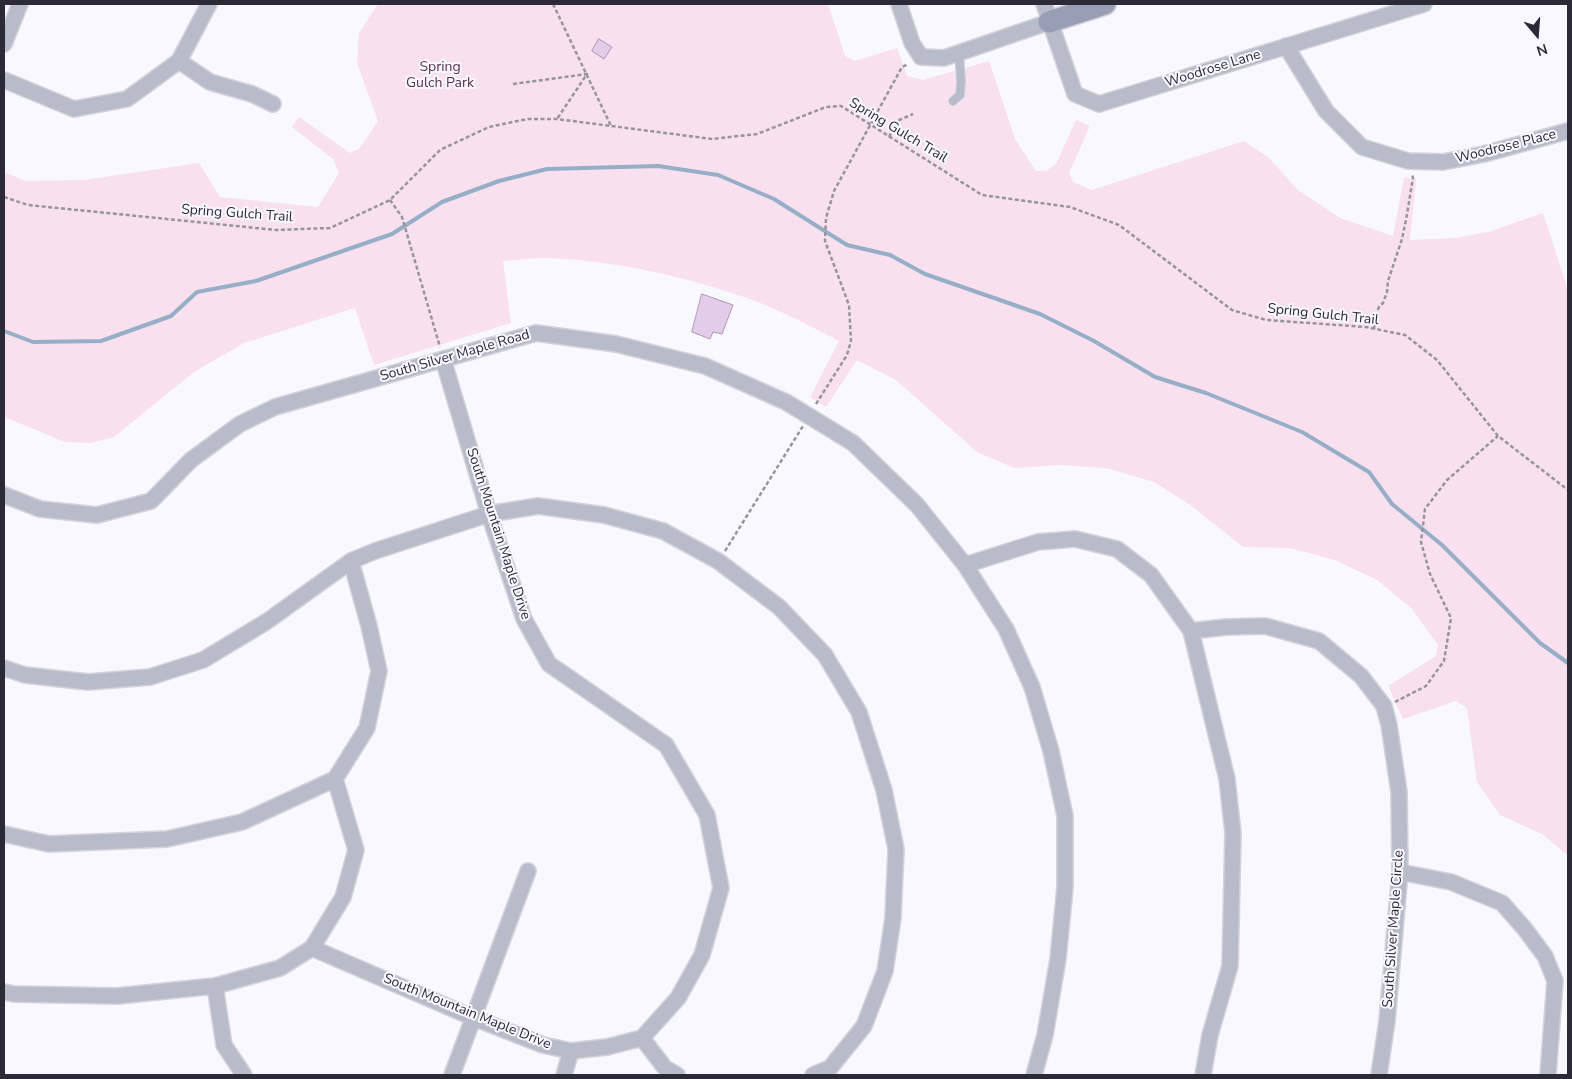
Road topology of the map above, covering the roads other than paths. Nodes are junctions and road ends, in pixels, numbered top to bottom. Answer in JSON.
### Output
{"nodes":[{"id":1,"x":20,"y":4,"type":"edge"},
{"id":2,"x":208,"y":4,"type":"edge"},
{"id":3,"x":899,"y":4,"type":"edge"},
{"id":4,"x":1105,"y":4,"type":"edge"},
{"id":5,"x":1424,"y":4,"type":"edge"},
{"id":6,"x":1046,"y":13,"type":"edge"},
{"id":7,"x":4,"y":44,"type":"edge"},
{"id":8,"x":1286,"y":46,"type":"junction"},
{"id":9,"x":959,"y":53,"type":"junction"},
{"id":10,"x":179,"y":61,"type":"junction"},
{"id":11,"x":4,"y":80,"type":"edge"},
{"id":12,"x":954,"y":101,"type":"dead end"},
{"id":13,"x":273,"y":104,"type":"dead end"},
{"id":14,"x":1568,"y":131,"type":"edge"},
{"id":15,"x":443,"y":359,"type":"junction"},
{"id":16,"x":4,"y":495,"type":"edge"},
{"id":17,"x":489,"y":514,"type":"junction"},
{"id":18,"x":352,"y":561,"type":"junction"},
{"id":19,"x":965,"y":566,"type":"junction"},
{"id":20,"x":1191,"y":631,"type":"junction"},
{"id":21,"x":4,"y":668,"type":"edge"},
{"id":22,"x":335,"y":779,"type":"junction"},
{"id":23,"x":4,"y":834,"type":"edge"},
{"id":24,"x":528,"y":871,"type":"dead end"},
{"id":25,"x":1400,"y":872,"type":"junction"},
{"id":26,"x":312,"y":948,"type":"junction"},
{"id":27,"x":215,"y":986,"type":"junction"},
{"id":28,"x":4,"y":992,"type":"edge"},
{"id":29,"x":474,"y":1018,"type":"junction"},
{"id":30,"x":642,"y":1038,"type":"junction"},
{"id":31,"x":571,"y":1050,"type":"junction"},
{"id":32,"x":244,"y":1075,"type":"edge"},
{"id":33,"x":452,"y":1075,"type":"edge"},
{"id":34,"x":564,"y":1075,"type":"edge"},
{"id":35,"x":677,"y":1075,"type":"edge"},
{"id":36,"x":812,"y":1075,"type":"edge"},
{"id":37,"x":1034,"y":1075,"type":"edge"},
{"id":38,"x":1203,"y":1075,"type":"edge"},
{"id":39,"x":1379,"y":1075,"type":"edge"},
{"id":40,"x":1548,"y":1075,"type":"edge"}],
"edges":[{"from":1,"to":7,"type":"street"},
{"from":2,"to":10,"type":"street"},
{"from":3,"to":9,"type":"street"},
{"from":4,"to":6,"type":"street"},
{"from":5,"to":8,"type":"street","name":"Woodrose Lane"},
{"from":6,"to":8,"type":"street","name":"Woodrose Lane"},
{"from":6,"to":9,"type":"street"},
{"from":8,"to":14,"type":"street","name":"Woodrose Place"},
{"from":9,"to":12,"type":"lane"},
{"from":10,"to":11,"type":"street"},
{"from":10,"to":13,"type":"street"},
{"from":15,"to":16,"type":"street","name":"South Silver Maple Road"},
{"from":15,"to":17,"type":"street","name":"South Mountain Maple Drive"},
{"from":15,"to":19,"type":"street","name":"South Silver Maple Road"},
{"from":17,"to":18,"type":"street"},
{"from":17,"to":30,"type":"street","name":"South Mountain Maple Drive"},
{"from":17,"to":36,"type":"street"},
{"from":18,"to":21,"type":"street"},
{"from":18,"to":22,"type":"street"},
{"from":19,"to":20,"type":"street"},
{"from":19,"to":37,"type":"street","name":"South Silver Maple Road"},
{"from":20,"to":25,"type":"street","name":"South Silver Maple Circle"},
{"from":20,"to":38,"type":"street"},
{"from":22,"to":23,"type":"street"},
{"from":22,"to":26,"type":"street"},
{"from":24,"to":29,"type":"street"},
{"from":25,"to":39,"type":"street","name":"South Silver Maple Circle"},
{"from":25,"to":40,"type":"street"},
{"from":26,"to":27,"type":"street"},
{"from":26,"to":29,"type":"street","name":"South Mountain Maple Drive"},
{"from":27,"to":28,"type":"street"},
{"from":27,"to":32,"type":"street"},
{"from":29,"to":31,"type":"street","name":"South Mountain Maple Drive"},
{"from":29,"to":33,"type":"street"},
{"from":30,"to":31,"type":"street","name":"South Mountain Maple Drive"},
{"from":30,"to":35,"type":"street"},
{"from":31,"to":34,"type":"street"}]}
